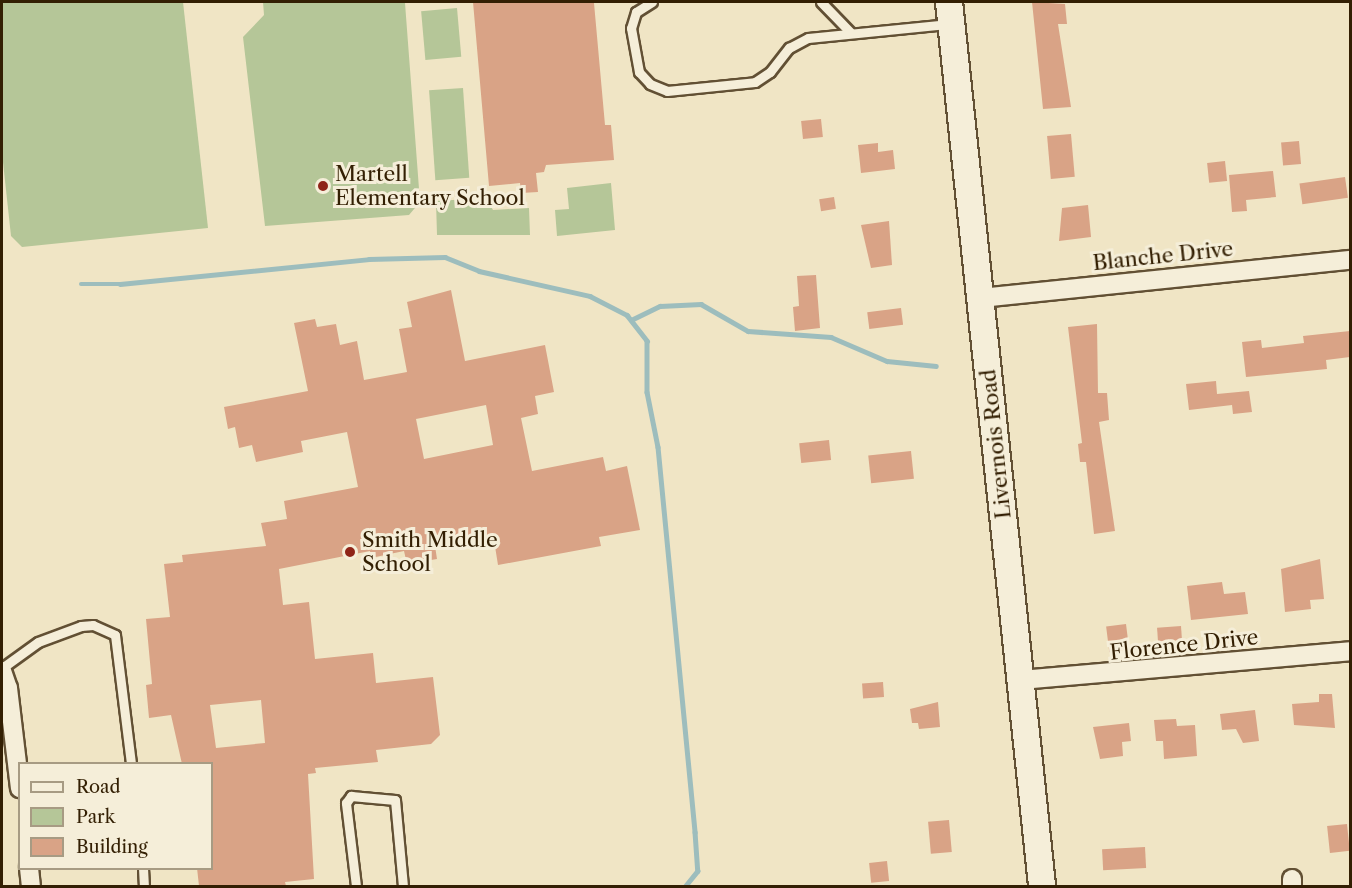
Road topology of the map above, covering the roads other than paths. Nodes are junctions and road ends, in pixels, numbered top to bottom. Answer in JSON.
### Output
{"nodes":[{"id":1,"x":652,"y":2,"type":"edge"},
{"id":2,"x":821,"y":2,"type":"edge"},
{"id":3,"x":950,"y":13,"type":"edge"},
{"id":4,"x":851,"y":33,"type":"junction"},
{"id":5,"x":1350,"y":260,"type":"edge"},
{"id":6,"x":980,"y":298,"type":"junction"},
{"id":7,"x":1350,"y":651,"type":"edge"},
{"id":8,"x":2,"y":669,"type":"edge"},
{"id":9,"x":1021,"y":680,"type":"junction"},
{"id":10,"x":130,"y":762,"type":"edge"},
{"id":11,"x":18,"y":771,"type":"edge"},
{"id":12,"x":28,"y":870,"type":"edge"},
{"id":13,"x":143,"y":870,"type":"edge"},
{"id":14,"x":31,"y":886,"type":"edge"},
{"id":15,"x":144,"y":886,"type":"edge"},
{"id":16,"x":356,"y":886,"type":"edge"},
{"id":17,"x":403,"y":886,"type":"edge"},
{"id":18,"x":1042,"y":886,"type":"edge"}],
"edges":[{"from":1,"to":4,"type":"lane"},
{"from":2,"to":4,"type":"lane"},
{"from":3,"to":4,"type":"lane"},
{"from":3,"to":6,"type":"main road","name":"Livernois Road"},
{"from":5,"to":6,"type":"street","name":"Blanche Drive"},
{"from":6,"to":9,"type":"main road","name":"Livernois Road"},
{"from":7,"to":9,"type":"street","name":"Florence Drive"},
{"from":8,"to":10,"type":"lane"},
{"from":8,"to":11,"type":"street"},
{"from":9,"to":18,"type":"main road","name":"Livernois Road"},
{"from":12,"to":14,"type":"street"},
{"from":13,"to":15,"type":"lane"},
{"from":16,"to":17,"type":"lane"}]}
